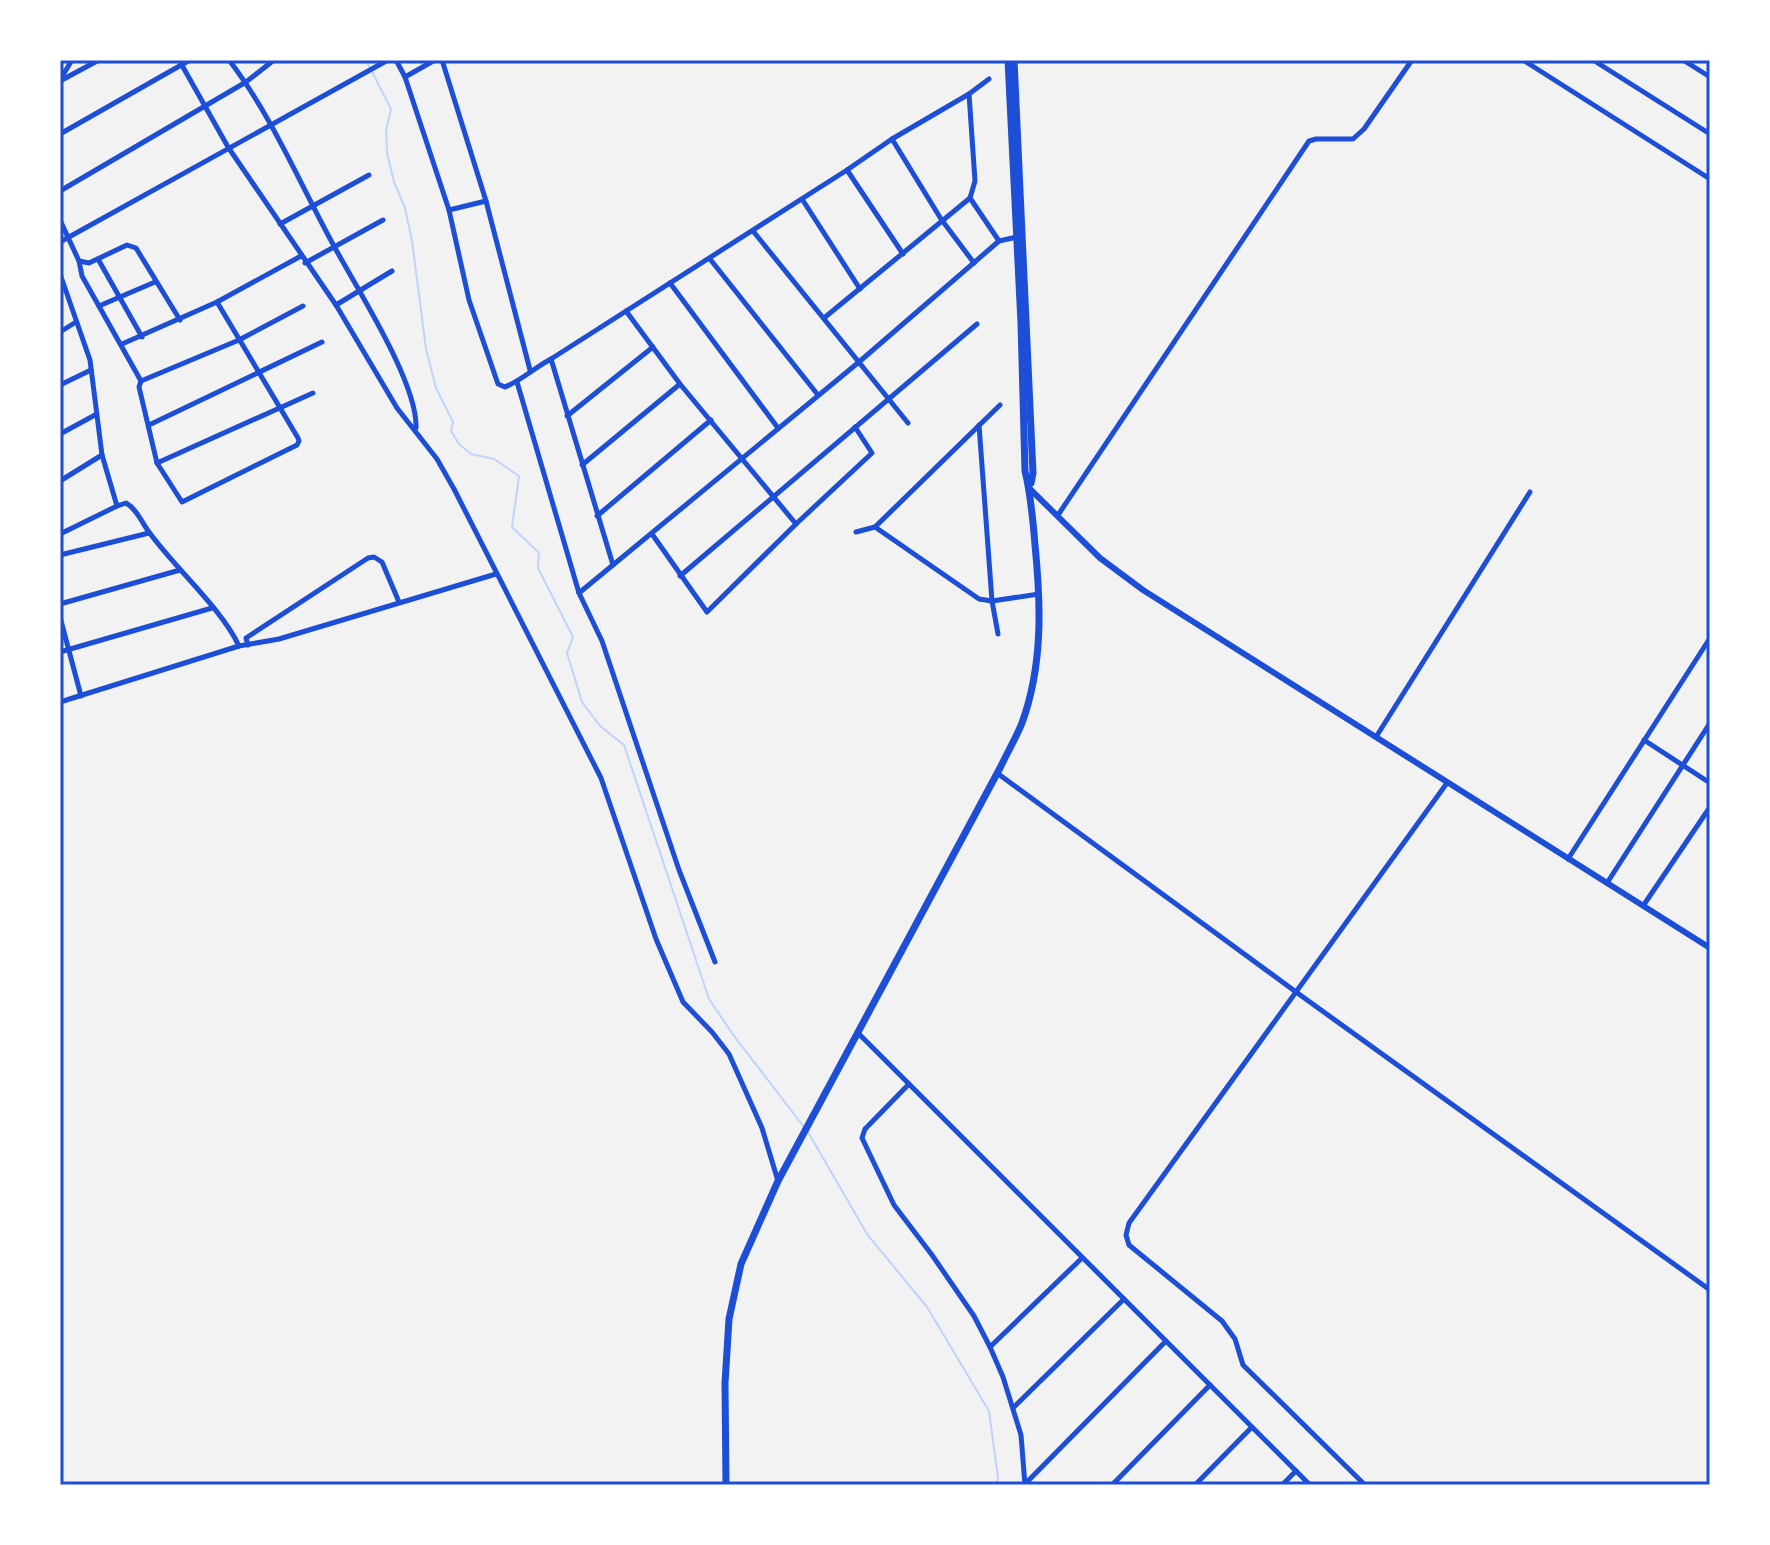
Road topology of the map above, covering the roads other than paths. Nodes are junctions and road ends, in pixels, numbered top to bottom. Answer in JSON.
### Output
{"nodes":[{"id":1,"x":72,"y":60,"type":"edge"},
{"id":2,"x":99,"y":60,"type":"edge"},
{"id":3,"x":190,"y":60,"type":"edge"},
{"id":4,"x":229,"y":60,"type":"edge"},
{"id":5,"x":274,"y":60,"type":"edge"},
{"id":6,"x":388,"y":60,"type":"edge"},
{"id":7,"x":396,"y":60,"type":"edge"},
{"id":8,"x":435,"y":60,"type":"edge"},
{"id":9,"x":442,"y":60,"type":"edge"},
{"id":10,"x":1011,"y":60,"type":"edge"},
{"id":11,"x":1412,"y":60,"type":"edge"},
{"id":12,"x":1523,"y":60,"type":"edge"},
{"id":13,"x":1593,"y":60,"type":"edge"},
{"id":14,"x":1683,"y":60,"type":"edge"},
{"id":15,"x":180,"y":62,"type":"edge"},
{"id":16,"x":1533,"y":63,"type":"edge"},
{"id":17,"x":405,"y":77,"type":"junction"},
{"id":18,"x":1710,"y":77,"type":"edge"},
{"id":19,"x":989,"y":79,"type":"dead end"},
{"id":20,"x":60,"y":81,"type":"edge"},
{"id":21,"x":246,"y":82,"type":"junction"},
{"id":22,"x":969,"y":94,"type":"junction"},
{"id":23,"x":206,"y":105,"type":"junction"},
{"id":24,"x":270,"y":123,"type":"junction"},
{"id":25,"x":60,"y":134,"type":"edge"},
{"id":26,"x":1710,"y":134,"type":"edge"},
{"id":27,"x":892,"y":139,"type":"junction"},
{"id":28,"x":228,"y":147,"type":"junction"},
{"id":29,"x":847,"y":170,"type":"junction"},
{"id":30,"x":369,"y":175,"type":"dead end"},
{"id":31,"x":1710,"y":179,"type":"edge"},
{"id":32,"x":60,"y":191,"type":"edge"},
{"id":33,"x":970,"y":198,"type":"junction"},
{"id":34,"x":802,"y":199,"type":"junction"},
{"id":35,"x":486,"y":201,"type":"junction"},
{"id":36,"x":313,"y":207,"type":"junction"},
{"id":37,"x":449,"y":210,"type":"junction"},
{"id":38,"x":941,"y":219,"type":"junction"},
{"id":39,"x":60,"y":220,"type":"edge"},
{"id":40,"x":383,"y":220,"type":"dead end"},
{"id":41,"x":280,"y":224,"type":"junction"},
{"id":42,"x":753,"y":231,"type":"junction"},
{"id":43,"x":1019,"y":236,"type":"junction"},
{"id":44,"x":67,"y":238,"type":"junction"},
{"id":45,"x":999,"y":241,"type":"junction"},
{"id":46,"x":60,"y":242,"type":"edge"},
{"id":47,"x":334,"y":247,"type":"junction"},
{"id":48,"x":903,"y":254,"type":"junction"},
{"id":49,"x":301,"y":256,"type":"junction"},
{"id":50,"x":98,"y":259,"type":"junction"},
{"id":51,"x":710,"y":259,"type":"junction"},
{"id":52,"x":79,"y":261,"type":"junction"},
{"id":53,"x":305,"y":263,"type":"junction"},
{"id":54,"x":974,"y":263,"type":"junction"},
{"id":55,"x":392,"y":271,"type":"dead end"},
{"id":56,"x":60,"y":274,"type":"edge"},
{"id":57,"x":155,"y":282,"type":"junction"},
{"id":58,"x":670,"y":283,"type":"junction"},
{"id":59,"x":62,"y":286,"type":"edge"},
{"id":60,"x":860,"y":289,"type":"junction"},
{"id":61,"x":359,"y":291,"type":"junction"},
{"id":62,"x":121,"y":298,"type":"junction"},
{"id":63,"x":217,"y":302,"type":"junction"},
{"id":64,"x":336,"y":305,"type":"junction"},
{"id":65,"x":99,"y":306,"type":"junction"},
{"id":66,"x":303,"y":306,"type":"dead end"},
{"id":67,"x":626,"y":311,"type":"junction"},
{"id":68,"x":824,"y":318,"type":"junction"},
{"id":69,"x":180,"y":320,"type":"junction"},
{"id":70,"x":76,"y":322,"type":"junction"},
{"id":71,"x":977,"y":324,"type":"dead end"},
{"id":72,"x":60,"y":332,"type":"edge"},
{"id":73,"x":142,"y":337,"type":"junction"},
{"id":74,"x":239,"y":340,"type":"junction"},
{"id":75,"x":322,"y":342,"type":"dead end"},
{"id":76,"x":122,"y":344,"type":"junction"},
{"id":77,"x":653,"y":347,"type":"junction"},
{"id":78,"x":551,"y":359,"type":"junction"},
{"id":79,"x":859,"y":362,"type":"junction"},
{"id":80,"x":91,"y":370,"type":"junction"},
{"id":81,"x":530,"y":370,"type":"junction"},
{"id":82,"x":260,"y":374,"type":"junction"},
{"id":83,"x":141,"y":381,"type":"junction"},
{"id":84,"x":517,"y":382,"type":"junction"},
{"id":85,"x":680,"y":384,"type":"junction"},
{"id":86,"x":60,"y":385,"type":"edge"},
{"id":87,"x":313,"y":393,"type":"dead end"},
{"id":88,"x":818,"y":395,"type":"junction"},
{"id":89,"x":889,"y":399,"type":"junction"},
{"id":90,"x":1000,"y":405,"type":"dead end"},
{"id":91,"x":281,"y":409,"type":"junction"},
{"id":92,"x":95,"y":415,"type":"junction"},
{"id":93,"x":567,"y":416,"type":"junction"},
{"id":94,"x":711,"y":420,"type":"junction"},
{"id":95,"x":908,"y":423,"type":"dead end"},
{"id":96,"x":149,"y":425,"type":"junction"},
{"id":97,"x":979,"y":425,"type":"junction"},
{"id":98,"x":855,"y":427,"type":"junction"},
{"id":99,"x":778,"y":428,"type":"junction"},
{"id":100,"x":416,"y":429,"type":"junction"},
{"id":101,"x":60,"y":434,"type":"edge"},
{"id":102,"x":102,"y":455,"type":"junction"},
{"id":103,"x":742,"y":458,"type":"junction"},
{"id":104,"x":157,"y":463,"type":"junction"},
{"id":105,"x":582,"y":465,"type":"junction"},
{"id":106,"x":60,"y":481,"type":"edge"},
{"id":107,"x":1030,"y":489,"type":"junction"},
{"id":108,"x":1530,"y":492,"type":"dead end"},
{"id":109,"x":772,"y":496,"type":"junction"},
{"id":110,"x":117,"y":506,"type":"junction"},
{"id":111,"x":1058,"y":515,"type":"junction"},
{"id":112,"x":597,"y":516,"type":"junction"},
{"id":113,"x":796,"y":524,"type":"junction"},
{"id":114,"x":875,"y":527,"type":"junction"},
{"id":115,"x":856,"y":532,"type":"dead end"},
{"id":116,"x":149,"y":533,"type":"junction"},
{"id":117,"x":60,"y":534,"type":"edge"},
{"id":118,"x":652,"y":534,"type":"junction"},
{"id":119,"x":60,"y":555,"type":"edge"},
{"id":120,"x":613,"y":566,"type":"junction"},
{"id":121,"x":180,"y":570,"type":"junction"},
{"id":122,"x":496,"y":574,"type":"junction"},
{"id":123,"x":680,"y":576,"type":"junction"},
{"id":124,"x":579,"y":593,"type":"junction"},
{"id":125,"x":1040,"y":594,"type":"junction"},
{"id":126,"x":992,"y":601,"type":"junction"},
{"id":127,"x":399,"y":602,"type":"junction"},
{"id":128,"x":60,"y":604,"type":"edge"},
{"id":129,"x":212,"y":608,"type":"junction"},
{"id":130,"x":60,"y":617,"type":"edge"},
{"id":131,"x":998,"y":634,"type":"dead end"},
{"id":132,"x":1710,"y":638,"type":"edge"},
{"id":133,"x":248,"y":645,"type":"junction"},
{"id":134,"x":239,"y":646,"type":"junction"},
{"id":135,"x":70,"y":649,"type":"junction"},
{"id":136,"x":60,"y":652,"type":"edge"},
{"id":137,"x":81,"y":696,"type":"junction"},
{"id":138,"x":60,"y":702,"type":"edge"},
{"id":139,"x":1710,"y":723,"type":"edge"},
{"id":140,"x":1376,"y":737,"type":"junction"},
{"id":141,"x":1644,"y":740,"type":"junction"},
{"id":142,"x":1683,"y":766,"type":"junction"},
{"id":143,"x":997,"y":773,"type":"junction"},
{"id":144,"x":1447,"y":783,"type":"junction"},
{"id":145,"x":1710,"y":783,"type":"edge"},
{"id":146,"x":1710,"y":807,"type":"edge"},
{"id":147,"x":1568,"y":859,"type":"junction"},
{"id":148,"x":1607,"y":883,"type":"junction"},
{"id":149,"x":1643,"y":906,"type":"junction"},
{"id":150,"x":1710,"y":948,"type":"edge"},
{"id":151,"x":715,"y":962,"type":"dead end"},
{"id":152,"x":1296,"y":992,"type":"junction"},
{"id":153,"x":858,"y":1033,"type":"junction"},
{"id":154,"x":909,"y":1084,"type":"junction"},
{"id":155,"x":778,"y":1181,"type":"junction"},
{"id":156,"x":1082,"y":1258,"type":"junction"},
{"id":157,"x":1710,"y":1290,"type":"edge"},
{"id":158,"x":1124,"y":1299,"type":"junction"},
{"id":159,"x":1166,"y":1341,"type":"junction"},
{"id":160,"x":990,"y":1347,"type":"junction"},
{"id":161,"x":1210,"y":1385,"type":"junction"},
{"id":162,"x":1013,"y":1408,"type":"junction"},
{"id":163,"x":1251,"y":1428,"type":"junction"},
{"id":164,"x":1296,"y":1471,"type":"junction"},
{"id":165,"x":1025,"y":1484,"type":"edge"},
{"id":166,"x":726,"y":1485,"type":"edge"},
{"id":167,"x":1112,"y":1485,"type":"edge"},
{"id":168,"x":1195,"y":1485,"type":"edge"},
{"id":169,"x":1282,"y":1485,"type":"edge"},
{"id":170,"x":1310,"y":1485,"type":"edge"},
{"id":171,"x":1365,"y":1485,"type":"edge"}],
"edges":[{"from":1,"to":20,"type":"street"},
{"from":2,"to":20,"type":"street"},
{"from":3,"to":15,"type":"street"},
{"from":4,"to":21,"type":"street"},
{"from":5,"to":21,"type":"street"},
{"from":6,"to":24,"type":"street"},
{"from":7,"to":17,"type":"street"},
{"from":8,"to":17,"type":"street"},
{"from":9,"to":35,"type":"street"},
{"from":10,"to":43,"type":"main road"},
{"from":11,"to":111,"type":"street"},
{"from":12,"to":16,"type":"street"},
{"from":13,"to":26,"type":"street"},
{"from":14,"to":18,"type":"street"},
{"from":15,"to":23,"type":"street"},
{"from":15,"to":25,"type":"street"},
{"from":16,"to":31,"type":"street"},
{"from":17,"to":37,"type":"street"},
{"from":19,"to":22,"type":"street"},
{"from":21,"to":23,"type":"street"},
{"from":21,"to":24,"type":"street"},
{"from":22,"to":27,"type":"street"},
{"from":22,"to":33,"type":"street"},
{"from":23,"to":28,"type":"street"},
{"from":23,"to":32,"type":"street"},
{"from":24,"to":28,"type":"street"},
{"from":24,"to":36,"type":"street"},
{"from":27,"to":29,"type":"street"},
{"from":27,"to":38,"type":"street"},
{"from":28,"to":41,"type":"street"},
{"from":28,"to":44,"type":"street"},
{"from":29,"to":34,"type":"street"},
{"from":29,"to":48,"type":"street"},
{"from":30,"to":36,"type":"street"},
{"from":33,"to":38,"type":"street"},
{"from":33,"to":45,"type":"street"},
{"from":34,"to":42,"type":"street"},
{"from":34,"to":60,"type":"street"},
{"from":35,"to":37,"type":"street"},
{"from":35,"to":81,"type":"street"},
{"from":36,"to":41,"type":"street"},
{"from":36,"to":47,"type":"street"},
{"from":37,"to":84,"type":"street"},
{"from":38,"to":48,"type":"street"},
{"from":38,"to":54,"type":"street"},
{"from":39,"to":44,"type":"street"},
{"from":40,"to":47,"type":"street"},
{"from":41,"to":49,"type":"street"},
{"from":42,"to":51,"type":"street"},
{"from":42,"to":68,"type":"street"},
{"from":43,"to":45,"type":"street"},
{"from":43,"to":107,"type":"main road"},
{"from":44,"to":46,"type":"street"},
{"from":44,"to":52,"type":"street"},
{"from":45,"to":54,"type":"street"},
{"from":47,"to":53,"type":"street"},
{"from":47,"to":61,"type":"street"},
{"from":48,"to":60,"type":"street"},
{"from":49,"to":53,"type":"street"},
{"from":49,"to":63,"type":"street"},
{"from":50,"to":52,"type":"street"},
{"from":50,"to":57,"type":"street"},
{"from":50,"to":62,"type":"street"},
{"from":51,"to":58,"type":"street"},
{"from":51,"to":88,"type":"street"},
{"from":52,"to":65,"type":"street"},
{"from":53,"to":64,"type":"street"},
{"from":54,"to":79,"type":"street"},
{"from":55,"to":61,"type":"street"},
{"from":56,"to":59,"type":"street"},
{"from":57,"to":62,"type":"street"},
{"from":57,"to":69,"type":"street"},
{"from":58,"to":67,"type":"street"},
{"from":58,"to":99,"type":"street"},
{"from":59,"to":70,"type":"street"},
{"from":60,"to":68,"type":"street"},
{"from":61,"to":64,"type":"street"},
{"from":61,"to":100,"type":"street"},
{"from":62,"to":65,"type":"street"},
{"from":62,"to":73,"type":"street"},
{"from":63,"to":69,"type":"street"},
{"from":63,"to":74,"type":"street"},
{"from":64,"to":100,"type":"street"},
{"from":65,"to":76,"type":"street"},
{"from":66,"to":74,"type":"street"},
{"from":67,"to":77,"type":"street"},
{"from":67,"to":78,"type":"street"},
{"from":68,"to":79,"type":"street"},
{"from":69,"to":73,"type":"street"},
{"from":70,"to":72,"type":"street"},
{"from":70,"to":80,"type":"street"},
{"from":71,"to":89,"type":"street"},
{"from":73,"to":76,"type":"street"},
{"from":74,"to":82,"type":"street"},
{"from":74,"to":83,"type":"street"},
{"from":75,"to":82,"type":"street"},
{"from":76,"to":83,"type":"street"},
{"from":77,"to":85,"type":"street"},
{"from":77,"to":93,"type":"street"},
{"from":78,"to":81,"type":"street"},
{"from":78,"to":93,"type":"street"},
{"from":79,"to":88,"type":"street"},
{"from":79,"to":89,"type":"street"},
{"from":80,"to":86,"type":"street"},
{"from":80,"to":92,"type":"street"},
{"from":81,"to":84,"type":"street"},
{"from":82,"to":91,"type":"street"},
{"from":82,"to":96,"type":"street"},
{"from":83,"to":96,"type":"street"},
{"from":84,"to":124,"type":"street"},
{"from":85,"to":94,"type":"street"},
{"from":85,"to":105,"type":"street"},
{"from":87,"to":91,"type":"street"},
{"from":88,"to":99,"type":"street"},
{"from":89,"to":95,"type":"street"},
{"from":89,"to":98,"type":"street"},
{"from":90,"to":97,"type":"street"},
{"from":91,"to":104,"type":"street"},
{"from":91,"to":104,"type":"street"},
{"from":92,"to":101,"type":"street"},
{"from":92,"to":102,"type":"street"},
{"from":93,"to":105,"type":"street"},
{"from":94,"to":103,"type":"street"},
{"from":94,"to":112,"type":"street"},
{"from":96,"to":104,"type":"street"},
{"from":97,"to":114,"type":"street"},
{"from":97,"to":126,"type":"street"},
{"from":98,"to":109,"type":"street"},
{"from":98,"to":113,"type":"street"},
{"from":99,"to":103,"type":"street"},
{"from":100,"to":122,"type":"street"},
{"from":102,"to":106,"type":"street"},
{"from":102,"to":110,"type":"street"},
{"from":103,"to":109,"type":"street"},
{"from":103,"to":118,"type":"street"},
{"from":105,"to":112,"type":"street"},
{"from":107,"to":111,"type":"street"},
{"from":107,"to":125,"type":"main road"},
{"from":108,"to":140,"type":"street"},
{"from":109,"to":113,"type":"street"},
{"from":109,"to":123,"type":"street"},
{"from":110,"to":116,"type":"street"},
{"from":110,"to":117,"type":"street"},
{"from":111,"to":140,"type":"street"},
{"from":112,"to":120,"type":"street"},
{"from":113,"to":123,"type":"street"},
{"from":114,"to":115,"type":"street"},
{"from":114,"to":126,"type":"street"},
{"from":116,"to":119,"type":"street"},
{"from":116,"to":121,"type":"street"},
{"from":118,"to":120,"type":"street"},
{"from":118,"to":123,"type":"street"},
{"from":120,"to":124,"type":"street"},
{"from":121,"to":128,"type":"street"},
{"from":121,"to":129,"type":"street"},
{"from":122,"to":127,"type":"street"},
{"from":122,"to":155,"type":"street"},
{"from":124,"to":151,"type":"street"},
{"from":125,"to":126,"type":"street"},
{"from":125,"to":143,"type":"main road"},
{"from":126,"to":131,"type":"street"},
{"from":127,"to":133,"type":"street"},
{"from":127,"to":133,"type":"street"},
{"from":129,"to":134,"type":"street"},
{"from":129,"to":135,"type":"street"},
{"from":130,"to":135,"type":"street"},
{"from":132,"to":141,"type":"street"},
{"from":133,"to":134,"type":"street"},
{"from":134,"to":137,"type":"street"},
{"from":135,"to":136,"type":"street"},
{"from":135,"to":137,"type":"street"},
{"from":137,"to":138,"type":"street"},
{"from":139,"to":142,"type":"street"},
{"from":140,"to":144,"type":"street"},
{"from":141,"to":142,"type":"street"},
{"from":141,"to":147,"type":"street"},
{"from":142,"to":145,"type":"street"},
{"from":142,"to":148,"type":"street"},
{"from":143,"to":152,"type":"street"},
{"from":143,"to":153,"type":"main road"},
{"from":144,"to":147,"type":"street"},
{"from":144,"to":152,"type":"street"},
{"from":146,"to":149,"type":"street"},
{"from":147,"to":148,"type":"street"},
{"from":148,"to":149,"type":"street"},
{"from":149,"to":150,"type":"street"},
{"from":152,"to":157,"type":"street"},
{"from":152,"to":171,"type":"street"},
{"from":153,"to":154,"type":"street"},
{"from":153,"to":155,"type":"main road"},
{"from":154,"to":156,"type":"street"},
{"from":154,"to":160,"type":"street"},
{"from":155,"to":166,"type":"main road"},
{"from":156,"to":158,"type":"street"},
{"from":156,"to":160,"type":"street"},
{"from":158,"to":159,"type":"street"},
{"from":158,"to":162,"type":"street"},
{"from":159,"to":161,"type":"street"},
{"from":159,"to":165,"type":"street"},
{"from":160,"to":162,"type":"street"},
{"from":161,"to":163,"type":"street"},
{"from":161,"to":167,"type":"street"},
{"from":162,"to":165,"type":"street"},
{"from":163,"to":164,"type":"street"},
{"from":163,"to":168,"type":"street"},
{"from":164,"to":169,"type":"street"},
{"from":164,"to":170,"type":"street"}]}
